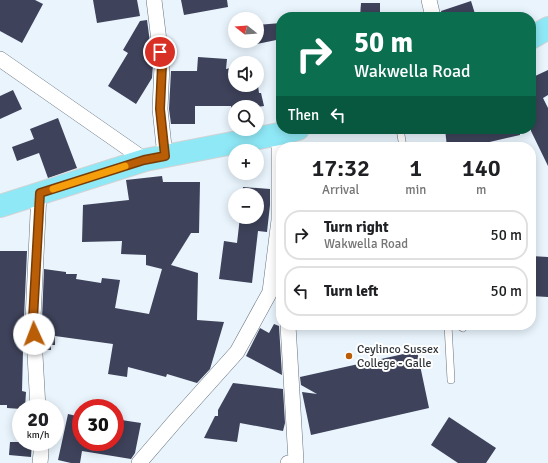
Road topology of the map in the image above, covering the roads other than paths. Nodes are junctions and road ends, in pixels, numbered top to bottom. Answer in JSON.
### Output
{"nodes":[{"id":1,"x":154,"y":0,"type":"edge"},
{"id":2,"x":429,"y":0,"type":"edge"},
{"id":3,"x":432,"y":12,"type":"edge"},
{"id":4,"x":548,"y":28,"type":"edge"},
{"id":5,"x":536,"y":35,"type":"edge"},
{"id":6,"x":0,"y":59,"type":"edge"},
{"id":7,"x":278,"y":134,"type":"edge"},
{"id":8,"x":155,"y":158,"type":"junction"},
{"id":9,"x":40,"y":193,"type":"junction"},
{"id":10,"x":0,"y":206,"type":"edge"},
{"id":11,"x":276,"y":276,"type":"edge"},
{"id":12,"x":275,"y":294,"type":"edge"},
{"id":13,"x":288,"y":330,"type":"edge"},
{"id":14,"x":448,"y":330,"type":"edge"},
{"id":15,"x":452,"y":380,"type":"dead end"},
{"id":16,"x":37,"y":399,"type":"edge"},
{"id":17,"x":41,"y":451,"type":"edge"},
{"id":18,"x":40,"y":463,"type":"edge"},
{"id":19,"x":139,"y":463,"type":"edge"},
{"id":20,"x":288,"y":463,"type":"edge"}],
"edges":[{"from":1,"to":8,"type":"street"},
{"from":2,"to":3,"type":"street"},
{"from":4,"to":5,"type":"main road"},
{"from":6,"to":8,"type":"street"},
{"from":7,"to":8,"type":"main road"},
{"from":8,"to":9,"type":"main road"},
{"from":9,"to":10,"type":"main road"},
{"from":9,"to":16,"type":"street"},
{"from":11,"to":12,"type":"street"},
{"from":12,"to":19,"type":"street"},
{"from":13,"to":20,"type":"street"},
{"from":14,"to":15,"type":"lane"},
{"from":17,"to":18,"type":"street"}]}
